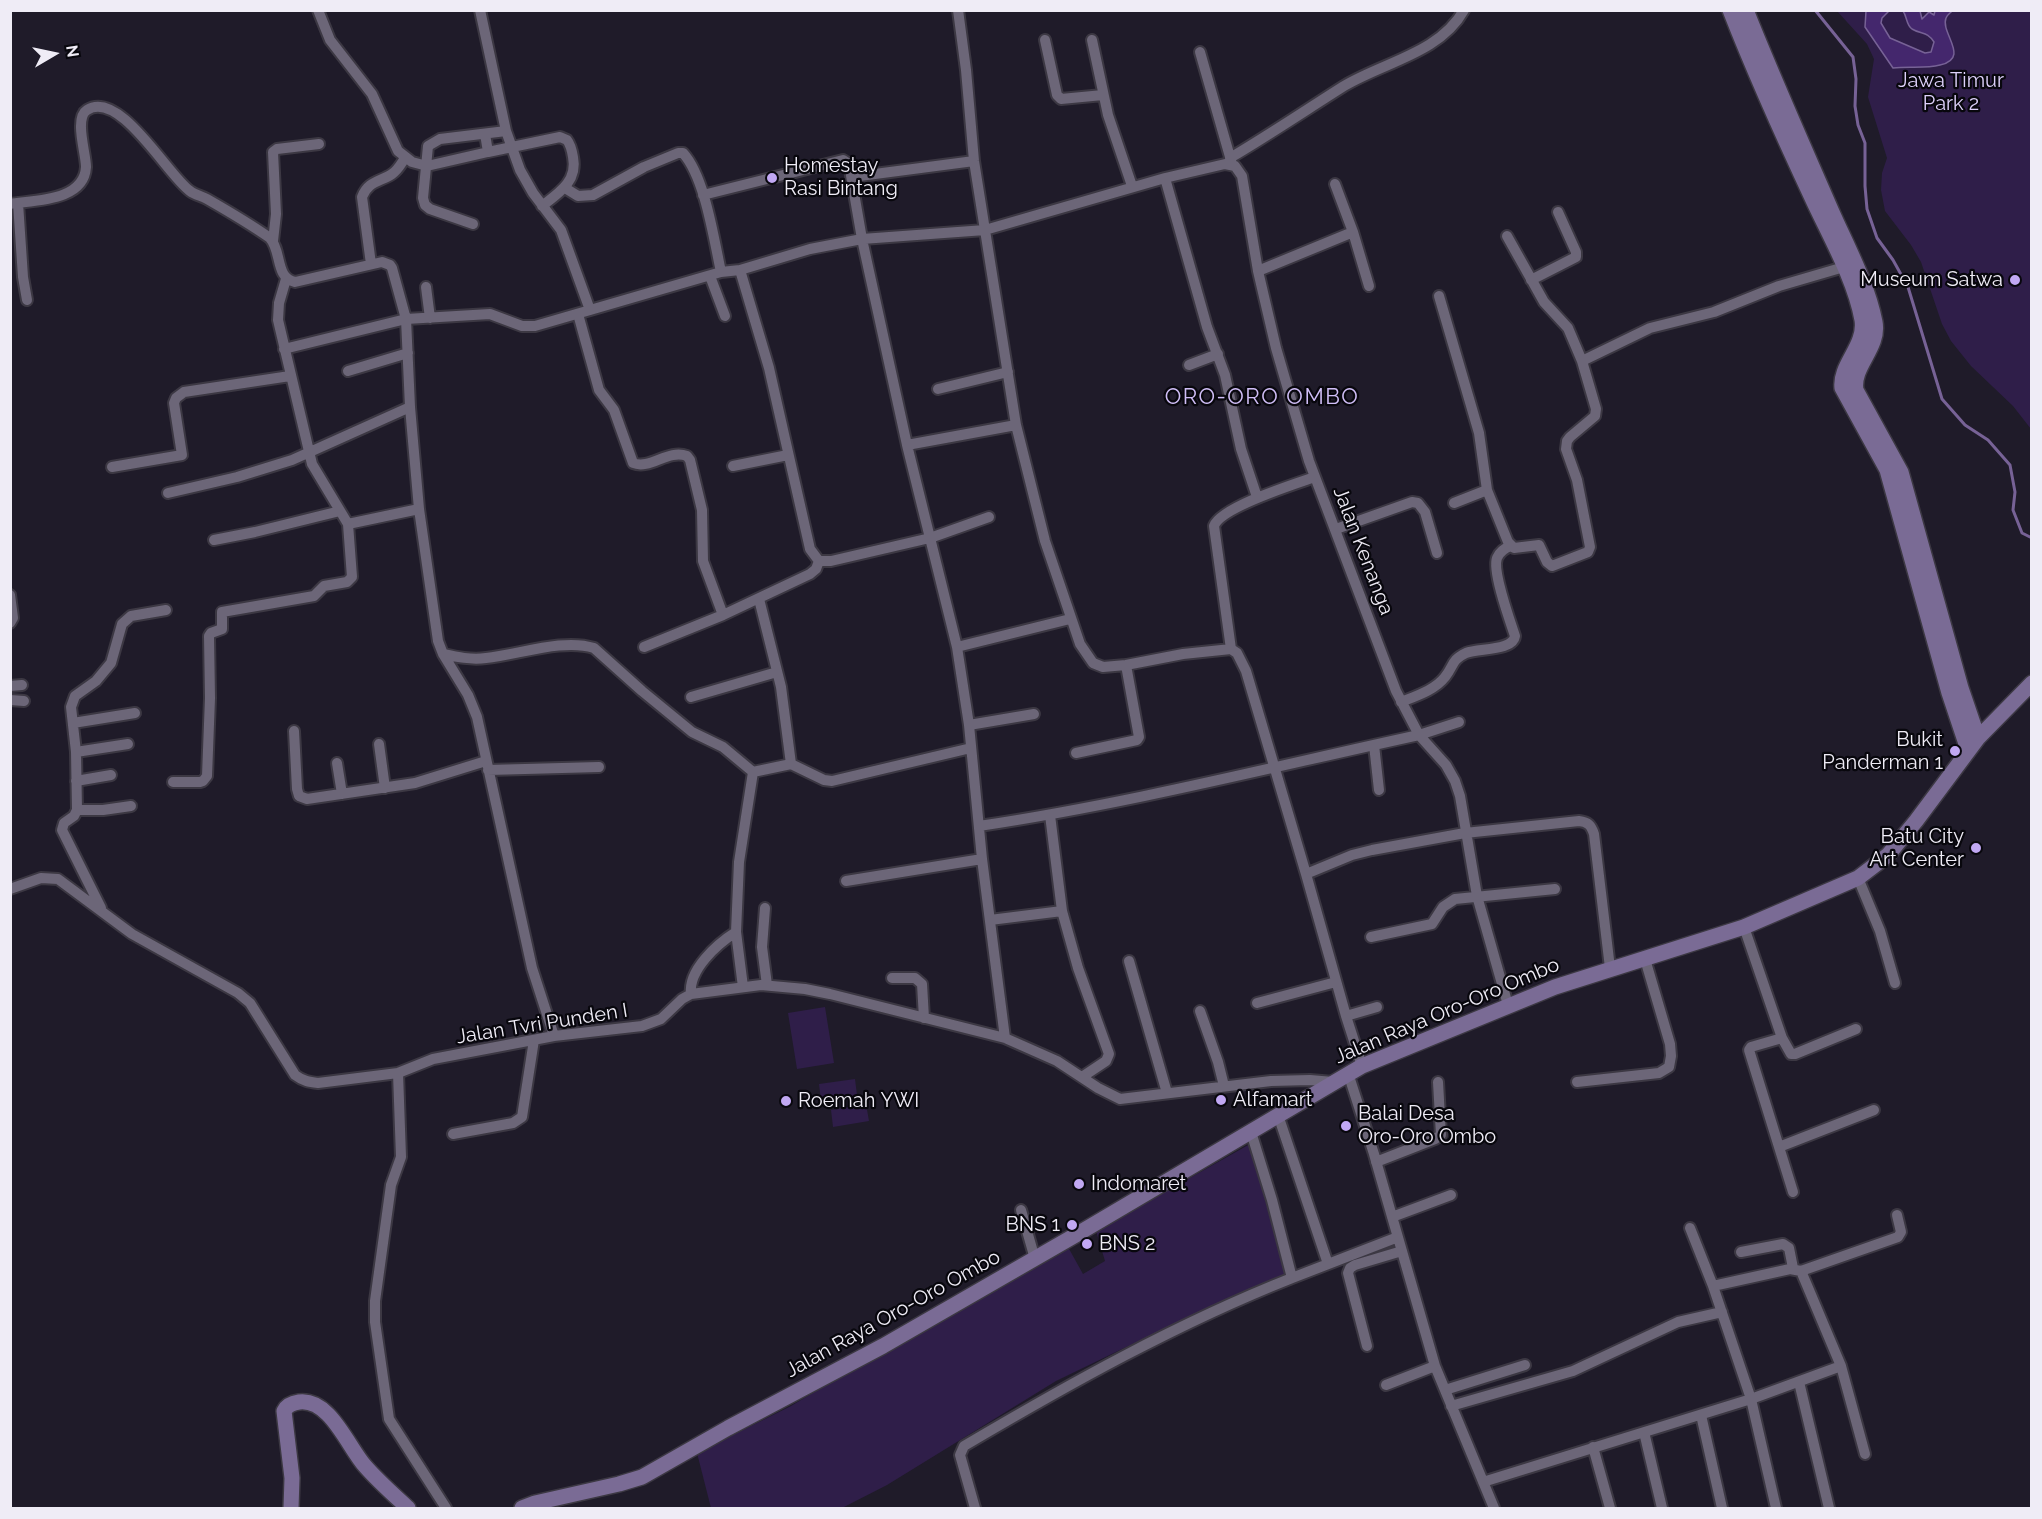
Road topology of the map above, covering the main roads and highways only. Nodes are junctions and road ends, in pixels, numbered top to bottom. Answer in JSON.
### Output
{"nodes":[{"id":1,"x":1730,"y":10,"type":"edge"},
{"id":2,"x":1746,"y":10,"type":"edge"},
{"id":3,"x":1803,"y":160,"type":"junction"},
{"id":4,"x":1812,"y":183,"type":"junction"},
{"id":5,"x":1892,"y":467,"type":"junction"},
{"id":6,"x":2031,"y":683,"type":"edge"},
{"id":7,"x":1973,"y":744,"type":"junction"},
{"id":8,"x":291,"y":1509,"type":"edge"},
{"id":9,"x":408,"y":1509,"type":"edge"},
{"id":10,"x":522,"y":1509,"type":"edge"}],
"edges":[{"from":1,"to":3,"type":"main road"},
{"from":2,"to":3,"type":"main road"},
{"from":3,"to":4,"type":"main road"},
{"from":4,"to":5,"type":"main road"},
{"from":4,"to":5,"type":"main road"},
{"from":5,"to":7,"type":"main road"},
{"from":6,"to":7,"type":"main road","name":"Jalan Raya Oro-Oro Ombo"},
{"from":7,"to":10,"type":"main road","name":"Jalan Raya Oro-Oro Ombo"},
{"from":8,"to":9,"type":"main road"}]}
